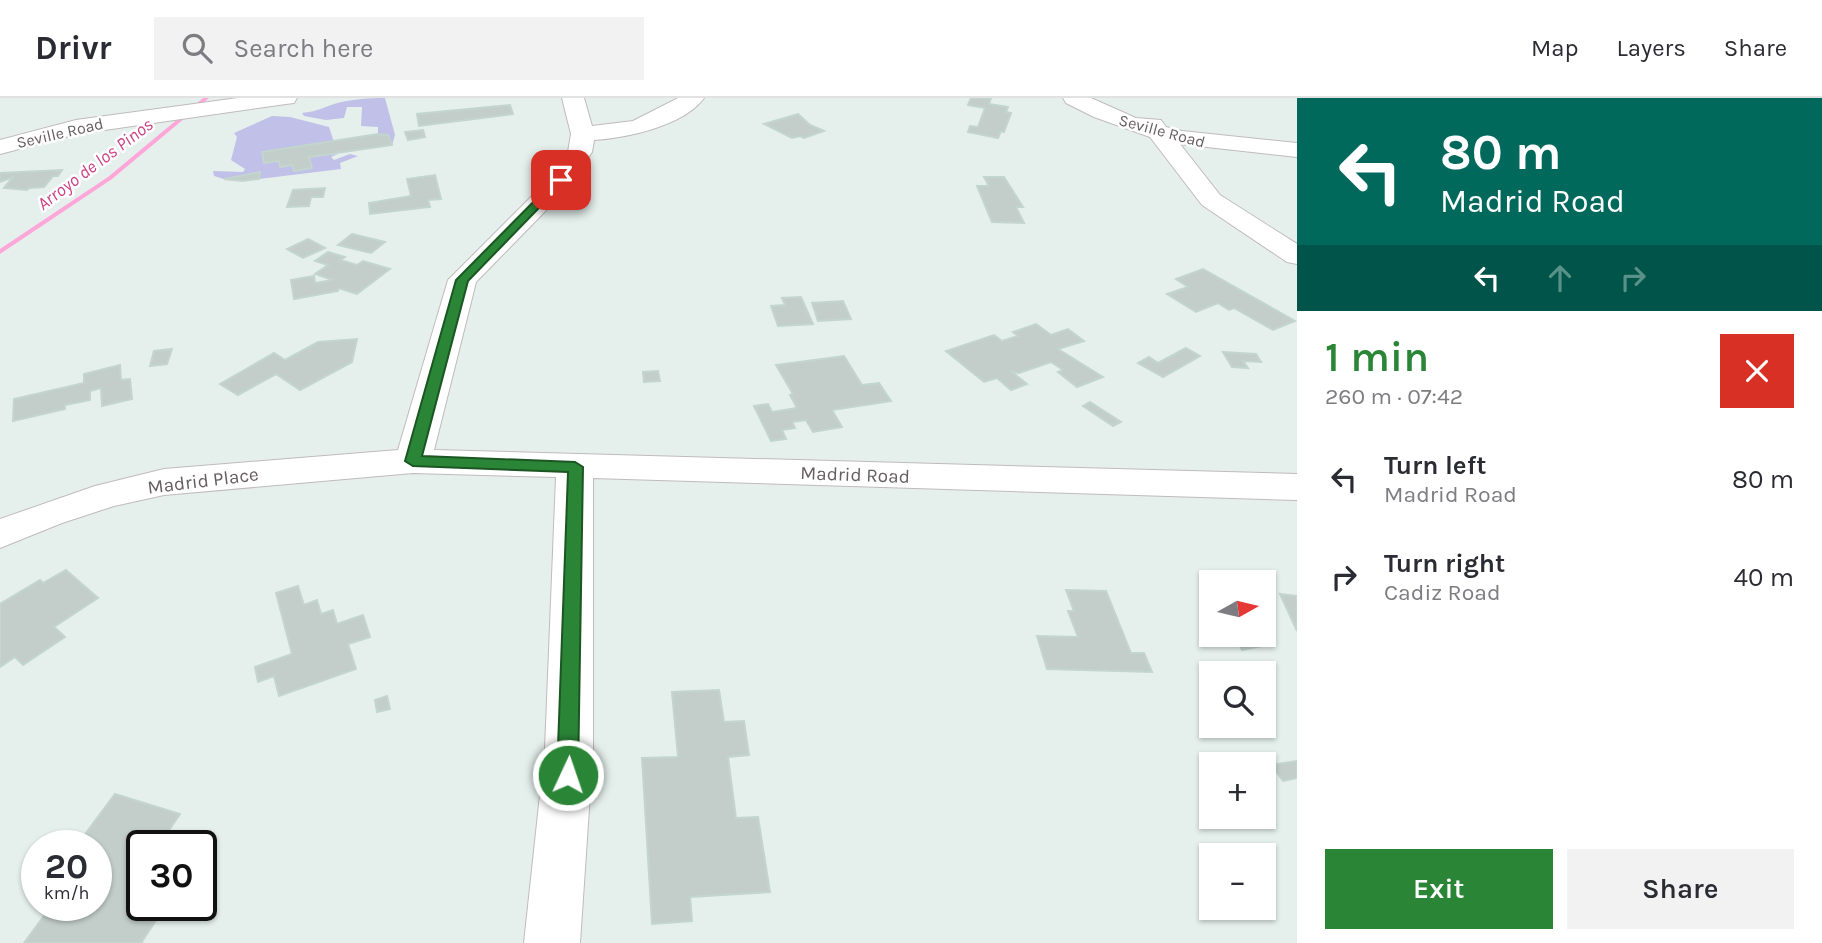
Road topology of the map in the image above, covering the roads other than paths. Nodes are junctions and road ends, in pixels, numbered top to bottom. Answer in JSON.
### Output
{"nodes":[{"id":1,"x":286,"y":98,"type":"edge"},
{"id":2,"x":573,"y":98,"type":"edge"},
{"id":3,"x":693,"y":98,"type":"edge"},
{"id":4,"x":1074,"y":98,"type":"edge"},
{"id":5,"x":1133,"y":98,"type":"edge"},
{"id":6,"x":141,"y":107,"type":"edge"},
{"id":7,"x":1159,"y":133,"type":"junction"},
{"id":8,"x":583,"y":134,"type":"junction"},
{"id":9,"x":0,"y":147,"type":"edge"},
{"id":10,"x":1297,"y":150,"type":"edge"},
{"id":11,"x":1297,"y":256,"type":"edge"},
{"id":12,"x":413,"y":461,"type":"junction"},
{"id":13,"x":575,"y":467,"type":"junction"},
{"id":14,"x":1297,"y":487,"type":"edge"},
{"id":15,"x":0,"y":534,"type":"edge"},
{"id":16,"x":552,"y":943,"type":"edge"}],
"edges":[{"from":1,"to":6,"type":"street","name":"Seville Road"},
{"from":2,"to":8,"type":"street"},
{"from":3,"to":8,"type":"street"},
{"from":4,"to":7,"type":"street","name":"Seville Road"},
{"from":5,"to":7,"type":"street"},
{"from":6,"to":9,"type":"street","name":"Seville Road"},
{"from":7,"to":10,"type":"street","name":"Seville Road"},
{"from":7,"to":11,"type":"street"},
{"from":8,"to":12,"type":"street"},
{"from":12,"to":13,"type":"street","name":"Madrid Road"},
{"from":12,"to":15,"type":"street","name":"Madrid Place"},
{"from":13,"to":14,"type":"street","name":"Madrid Road"},
{"from":13,"to":16,"type":"street"}]}
